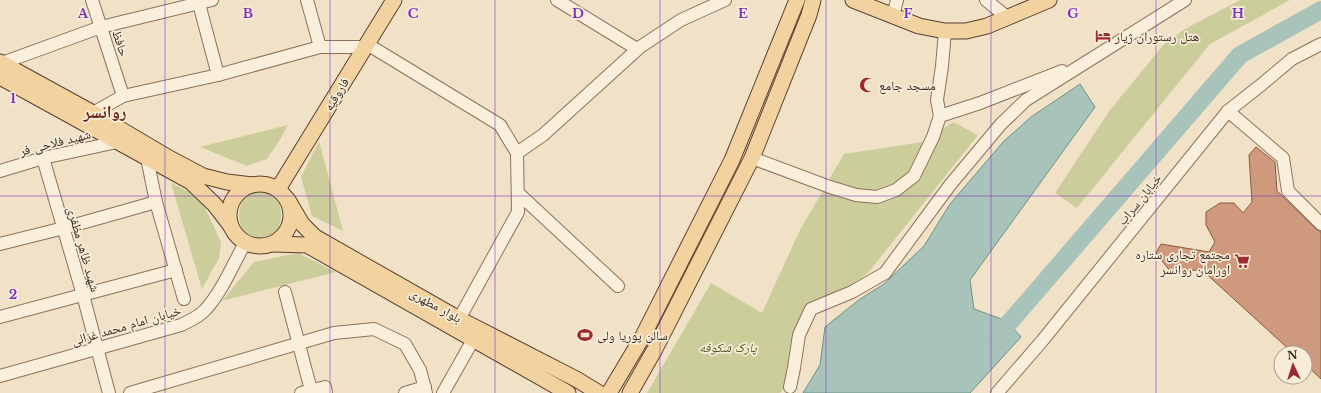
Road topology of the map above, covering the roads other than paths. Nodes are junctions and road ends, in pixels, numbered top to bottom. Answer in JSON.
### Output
{"nodes":[{"id":1,"x":92,"y":0,"type":"edge"},
{"id":2,"x":212,"y":0,"type":"edge"},
{"id":3,"x":307,"y":0,"type":"edge"},
{"id":4,"x":394,"y":0,"type":"edge"},
{"id":5,"x":557,"y":0,"type":"edge"},
{"id":6,"x":725,"y":0,"type":"edge"},
{"id":7,"x":797,"y":0,"type":"edge"},
{"id":8,"x":813,"y":0,"type":"edge"},
{"id":9,"x":853,"y":0,"type":"edge"},
{"id":10,"x":897,"y":0,"type":"edge"},
{"id":11,"x":986,"y":0,"type":"edge"},
{"id":12,"x":1049,"y":0,"type":"edge"},
{"id":13,"x":1185,"y":0,"type":"edge"},
{"id":14,"x":199,"y":2,"type":"edge"},
{"id":15,"x":893,"y":16,"type":"junction"},
{"id":16,"x":1008,"y":18,"type":"junction"},
{"id":17,"x":101,"y":27,"type":"junction"},
{"id":18,"x":945,"y":31,"type":"junction"},
{"id":19,"x":1321,"y":44,"type":"edge"},
{"id":20,"x":366,"y":45,"type":"junction"},
{"id":21,"x":320,"y":47,"type":"junction"},
{"id":22,"x":637,"y":49,"type":"junction"},
{"id":23,"x":1086,"y":62,"type":"junction"},
{"id":24,"x":1,"y":67,"type":"edge"},
{"id":25,"x":218,"y":75,"type":"junction"},
{"id":26,"x":123,"y":96,"type":"junction"},
{"id":27,"x":1228,"y":111,"type":"junction"},
{"id":28,"x":93,"y":113,"type":"junction"},
{"id":29,"x":940,"y":116,"type":"junction"},
{"id":30,"x":117,"y":142,"type":"junction"},
{"id":31,"x":517,"y":154,"type":"junction"},
{"id":32,"x":42,"y":158,"type":"junction"},
{"id":33,"x":147,"y":158,"type":"junction"},
{"id":34,"x":752,"y":158,"type":"junction"},
{"id":35,"x":0,"y":171,"type":"edge"},
{"id":36,"x":252,"y":185,"type":"junction"},
{"id":37,"x":518,"y":193,"type":"junction"},
{"id":38,"x":283,"y":194,"type":"junction"},
{"id":39,"x":156,"y":202,"type":"junction"},
{"id":40,"x":1321,"y":224,"type":"edge"},
{"id":41,"x":231,"y":226,"type":"junction"},
{"id":42,"x":64,"y":228,"type":"junction"},
{"id":43,"x":245,"y":243,"type":"junction"},
{"id":44,"x":0,"y":244,"type":"edge"},
{"id":45,"x":273,"y":244,"type":"junction"},
{"id":46,"x":176,"y":270,"type":"junction"},
{"id":47,"x":618,"y":286,"type":"dead end"},
{"id":48,"x":285,"y":292,"type":"dead end"},
{"id":49,"x":83,"y":295,"type":"junction"},
{"id":50,"x":184,"y":299,"type":"dead end"},
{"id":51,"x":659,"y":304,"type":"junction"},
{"id":52,"x":673,"y":312,"type":"junction"},
{"id":53,"x":0,"y":317,"type":"edge"},
{"id":54,"x":459,"y":319,"type":"junction"},
{"id":55,"x":473,"y":340,"type":"junction"},
{"id":56,"x":298,"y":344,"type":"junction"},
{"id":57,"x":96,"y":349,"type":"junction"},
{"id":58,"x":0,"y":376,"type":"edge"},
{"id":59,"x":790,"y":387,"type":"dead end"},
{"id":60,"x":426,"y":390,"type":"edge"},
{"id":61,"x":306,"y":392,"type":"edge"},
{"id":62,"x":109,"y":393,"type":"edge"},
{"id":63,"x":130,"y":393,"type":"edge"},
{"id":64,"x":326,"y":393,"type":"edge"},
{"id":65,"x":405,"y":393,"type":"edge"},
{"id":66,"x":443,"y":393,"type":"edge"},
{"id":67,"x":568,"y":393,"type":"edge"},
{"id":68,"x":599,"y":393,"type":"edge"},
{"id":69,"x":609,"y":393,"type":"edge"},
{"id":70,"x":630,"y":393,"type":"edge"},
{"id":71,"x":998,"y":393,"type":"edge"}],
"edges":[{"from":1,"to":17,"type":"street","name":"حافظ"},
{"from":2,"to":14,"type":"street"},
{"from":3,"to":21,"type":"street"},
{"from":4,"to":20,"type":"main road","name":"فاروقیه"},
{"from":5,"to":22,"type":"street"},
{"from":6,"to":22,"type":"street"},
{"from":7,"to":51,"type":"main road"},
{"from":8,"to":34,"type":"main road"},
{"from":9,"to":15,"type":"main road"},
{"from":10,"to":15,"type":"street"},
{"from":11,"to":16,"type":"street"},
{"from":12,"to":16,"type":"main road"},
{"from":13,"to":23,"type":"street"},
{"from":14,"to":17,"type":"street"},
{"from":14,"to":25,"type":"street"},
{"from":15,"to":18,"type":"main road"},
{"from":16,"to":18,"type":"main road"},
{"from":17,"to":24,"type":"street"},
{"from":17,"to":26,"type":"street","name":"حافظ"},
{"from":18,"to":29,"type":"street"},
{"from":19,"to":27,"type":"street","name":"خیابان سراب"},
{"from":20,"to":21,"type":"street"},
{"from":20,"to":31,"type":"street"},
{"from":20,"to":38,"type":"main road","name":"فاروقیه"},
{"from":21,"to":25,"type":"street"},
{"from":22,"to":31,"type":"street"},
{"from":23,"to":29,"type":"street"},
{"from":23,"to":59,"type":"street"},
{"from":24,"to":28,"type":"main road"},
{"from":24,"to":30,"type":"main road"},
{"from":25,"to":26,"type":"street"},
{"from":26,"to":28,"type":"street"},
{"from":27,"to":40,"type":"street"},
{"from":27,"to":71,"type":"street","name":"خیابان سراب"},
{"from":28,"to":36,"type":"main road"},
{"from":29,"to":34,"type":"street"},
{"from":30,"to":32,"type":"street","name":"شهید فلاحی فر"},
{"from":30,"to":33,"type":"main road"},
{"from":31,"to":37,"type":"street"},
{"from":32,"to":35,"type":"street","name":"شهید فلاحی فر"},
{"from":32,"to":42,"type":"street","name":"شهید ظاهر مظفری"},
{"from":33,"to":39,"type":"street"},
{"from":33,"to":41,"type":"main road"},
{"from":34,"to":52,"type":"main road"},
{"from":36,"to":38,"type":"main road"},
{"from":36,"to":41,"type":"main road"},
{"from":37,"to":47,"type":"street"},
{"from":37,"to":54,"type":"street"},
{"from":38,"to":45,"type":"main road"},
{"from":38,"to":54,"type":"main road","name":"بلوار مطهری"},
{"from":39,"to":42,"type":"street"},
{"from":39,"to":46,"type":"street"},
{"from":41,"to":43,"type":"main road"},
{"from":42,"to":44,"type":"street"},
{"from":42,"to":49,"type":"street","name":"شهید ظاهر مظفری"},
{"from":43,"to":45,"type":"main road"},
{"from":43,"to":57,"type":"street","name":"خیابان امام محمد غزالی"},
{"from":45,"to":55,"type":"main road","name":"بلوار مطهری"},
{"from":46,"to":49,"type":"street"},
{"from":46,"to":50,"type":"street"},
{"from":48,"to":56,"type":"street"},
{"from":49,"to":53,"type":"street"},
{"from":49,"to":57,"type":"street","name":"شهید ظاهر مظفری"},
{"from":51,"to":52,"type":"main road"},
{"from":51,"to":69,"type":"main road"},
{"from":52,"to":70,"type":"main road"},
{"from":54,"to":68,"type":"main road","name":"بلوار مطهری"},
{"from":55,"to":66,"type":"street"},
{"from":55,"to":67,"type":"main road","name":"بلوار مطهری"},
{"from":56,"to":60,"type":"street"},
{"from":56,"to":61,"type":"street"},
{"from":56,"to":63,"type":"street"},
{"from":57,"to":58,"type":"street","name":"خیابان امام محمد غزالی"},
{"from":57,"to":62,"type":"street","name":"شهید ظاهر مظفری"},
{"from":60,"to":65,"type":"street"},
{"from":61,"to":64,"type":"street"}]}
